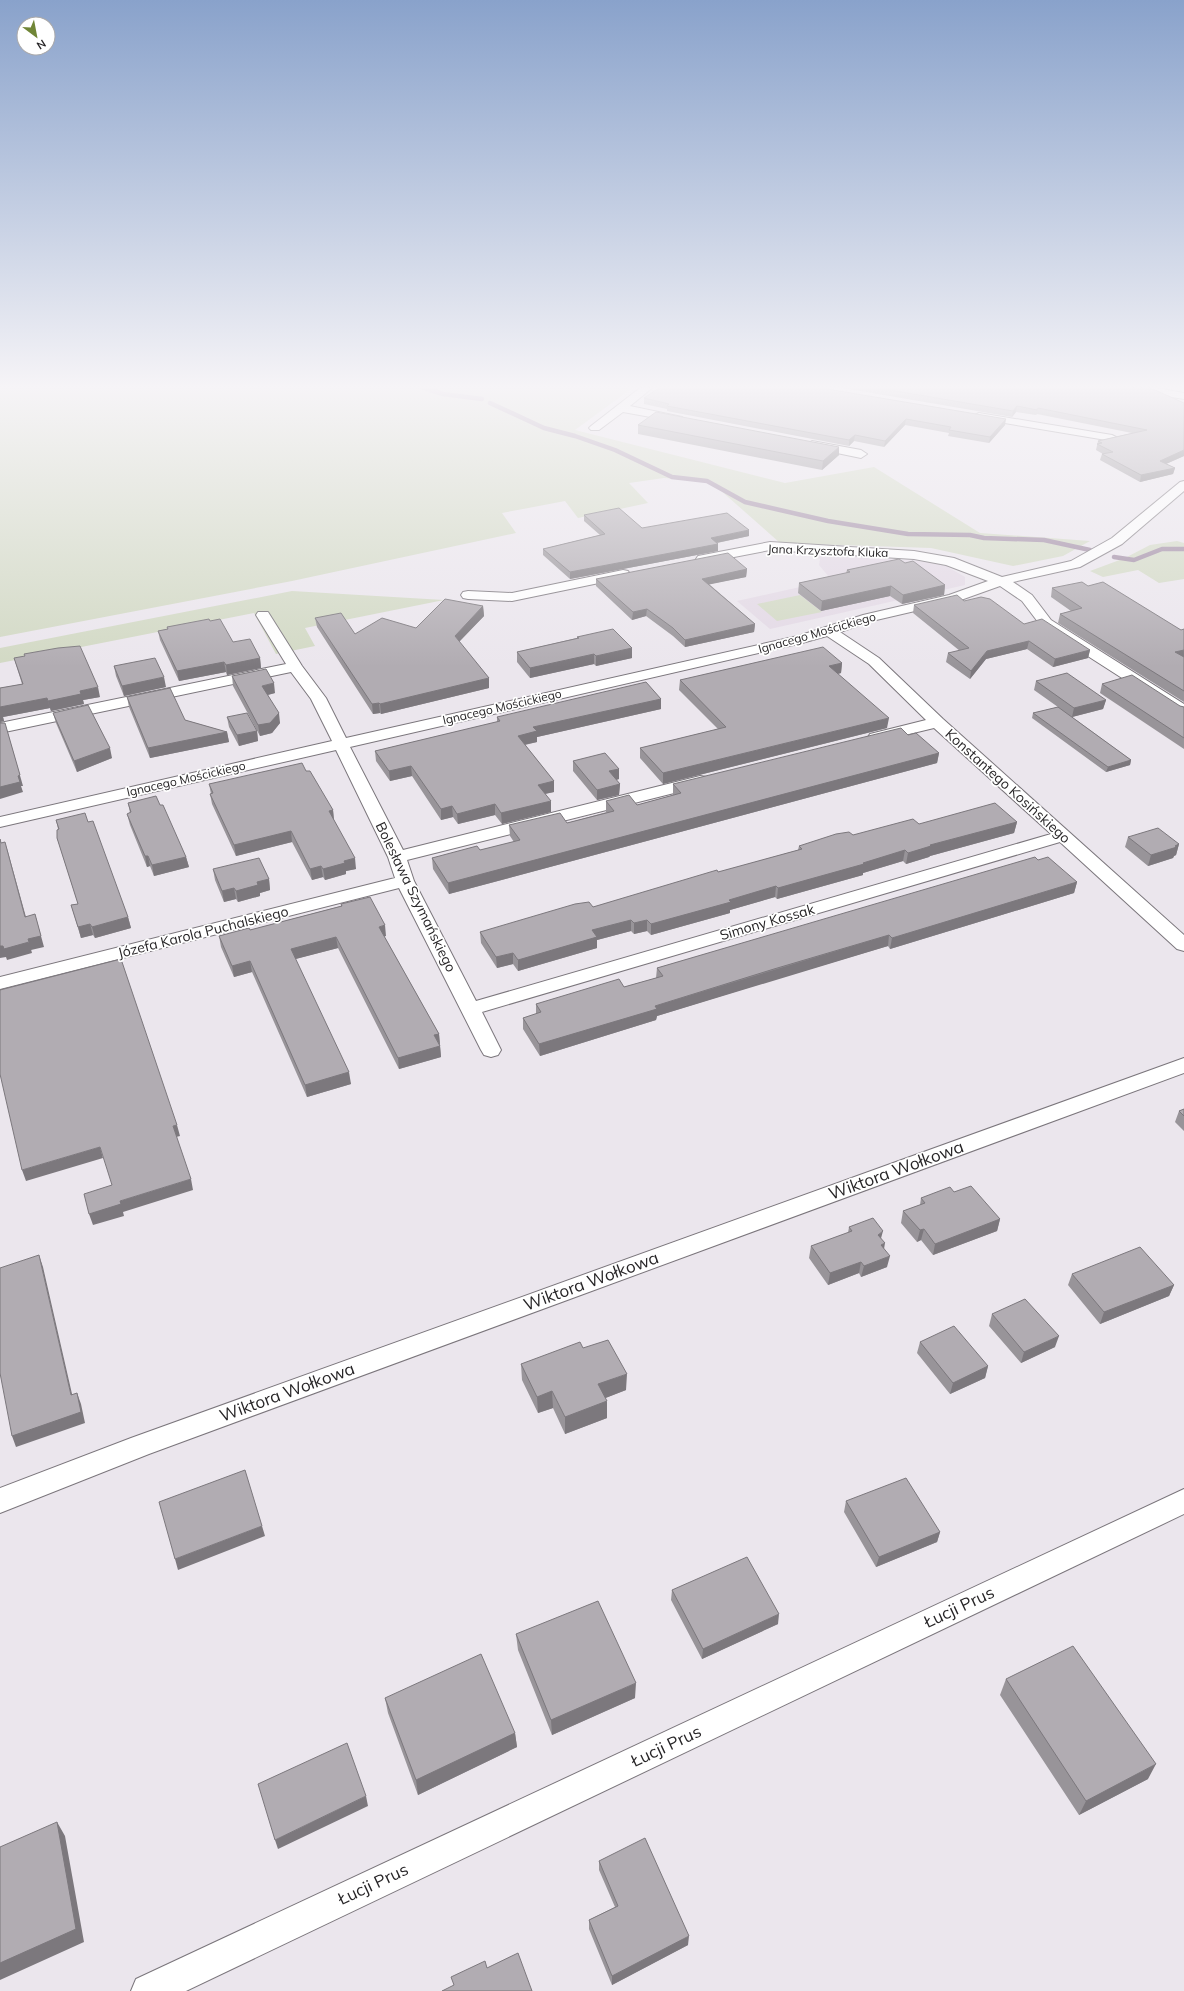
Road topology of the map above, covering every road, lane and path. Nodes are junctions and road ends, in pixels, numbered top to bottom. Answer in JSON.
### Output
{"nodes":[{"id":1,"x":1184,"y":485,"type":"edge"},
{"id":2,"x":692,"y":561,"type":"edge"},
{"id":3,"x":637,"y":571,"type":"edge"},
{"id":4,"x":1001,"y":581,"type":"junction"},
{"id":5,"x":468,"y":595,"type":"dead end"},
{"id":6,"x":263,"y":615,"type":"dead end"},
{"id":7,"x":829,"y":631,"type":"junction"},
{"id":8,"x":295,"y":667,"type":"junction"},
{"id":9,"x":1184,"y":711,"type":"edge"},
{"id":10,"x":937,"y":722,"type":"junction"},
{"id":11,"x":0,"y":728,"type":"edge"},
{"id":12,"x":864,"y":740,"type":"edge"},
{"id":13,"x":341,"y":744,"type":"junction"},
{"id":14,"x":717,"y":777,"type":"edge"},
{"id":15,"x":0,"y":822,"type":"edge"},
{"id":16,"x":1063,"y":836,"type":"junction"},
{"id":17,"x":397,"y":857,"type":"junction"},
{"id":18,"x":405,"y":881,"type":"junction"},
{"id":19,"x":1184,"y":944,"type":"edge"},
{"id":20,"x":0,"y":983,"type":"edge"},
{"id":21,"x":470,"y":1008,"type":"junction"},
{"id":22,"x":491,"y":1050,"type":"dead end"},
{"id":23,"x":1184,"y":1065,"type":"edge"},
{"id":24,"x":0,"y":1501,"type":"edge"},
{"id":25,"x":1184,"y":1501,"type":"edge"},
{"id":26,"x":148,"y":1991,"type":"edge"}],
"edges":[{"from":1,"to":4,"type":"street"},
{"from":2,"to":4,"type":"street","name":"Jana Krzysztofa Kluka"},
{"from":3,"to":5,"type":"street"},
{"from":4,"to":7,"type":"street","name":"Ignacego Mościckiego"},
{"from":4,"to":9,"type":"street","name":"Jana Krzysztofa Kluka"},
{"from":6,"to":8,"type":"street","name":"Bolesława Szymańskiego"},
{"from":7,"to":10,"type":"street","name":"Konstantego Kosińskiego"},
{"from":7,"to":13,"type":"street","name":"Ignacego Mościckiego"},
{"from":8,"to":11,"type":"street"},
{"from":8,"to":13,"type":"street","name":"Bolesława Szymańskiego"},
{"from":10,"to":12,"type":"street"},
{"from":10,"to":16,"type":"street","name":"Konstantego Kosińskiego"},
{"from":13,"to":15,"type":"street","name":"Ignacego Mościckiego"},
{"from":13,"to":17,"type":"street","name":"Bolesława Szymańskiego"},
{"from":14,"to":17,"type":"street"},
{"from":16,"to":19,"type":"street","name":"Konstantego Kosińskiego"},
{"from":16,"to":21,"type":"street","name":"Simony Kossak"},
{"from":17,"to":18,"type":"street","name":"Bolesława Szymańskiego"},
{"from":18,"to":20,"type":"street","name":"Józefa Karola Puchalskiego"},
{"from":18,"to":21,"type":"street","name":"Bolesława Szymańskiego"},
{"from":21,"to":22,"type":"street","name":"Bolesława Szymańskiego"},
{"from":23,"to":24,"type":"street","name":"Wiktora Wołkowa"},
{"from":25,"to":26,"type":"street","name":"Łucji Prus"}]}
